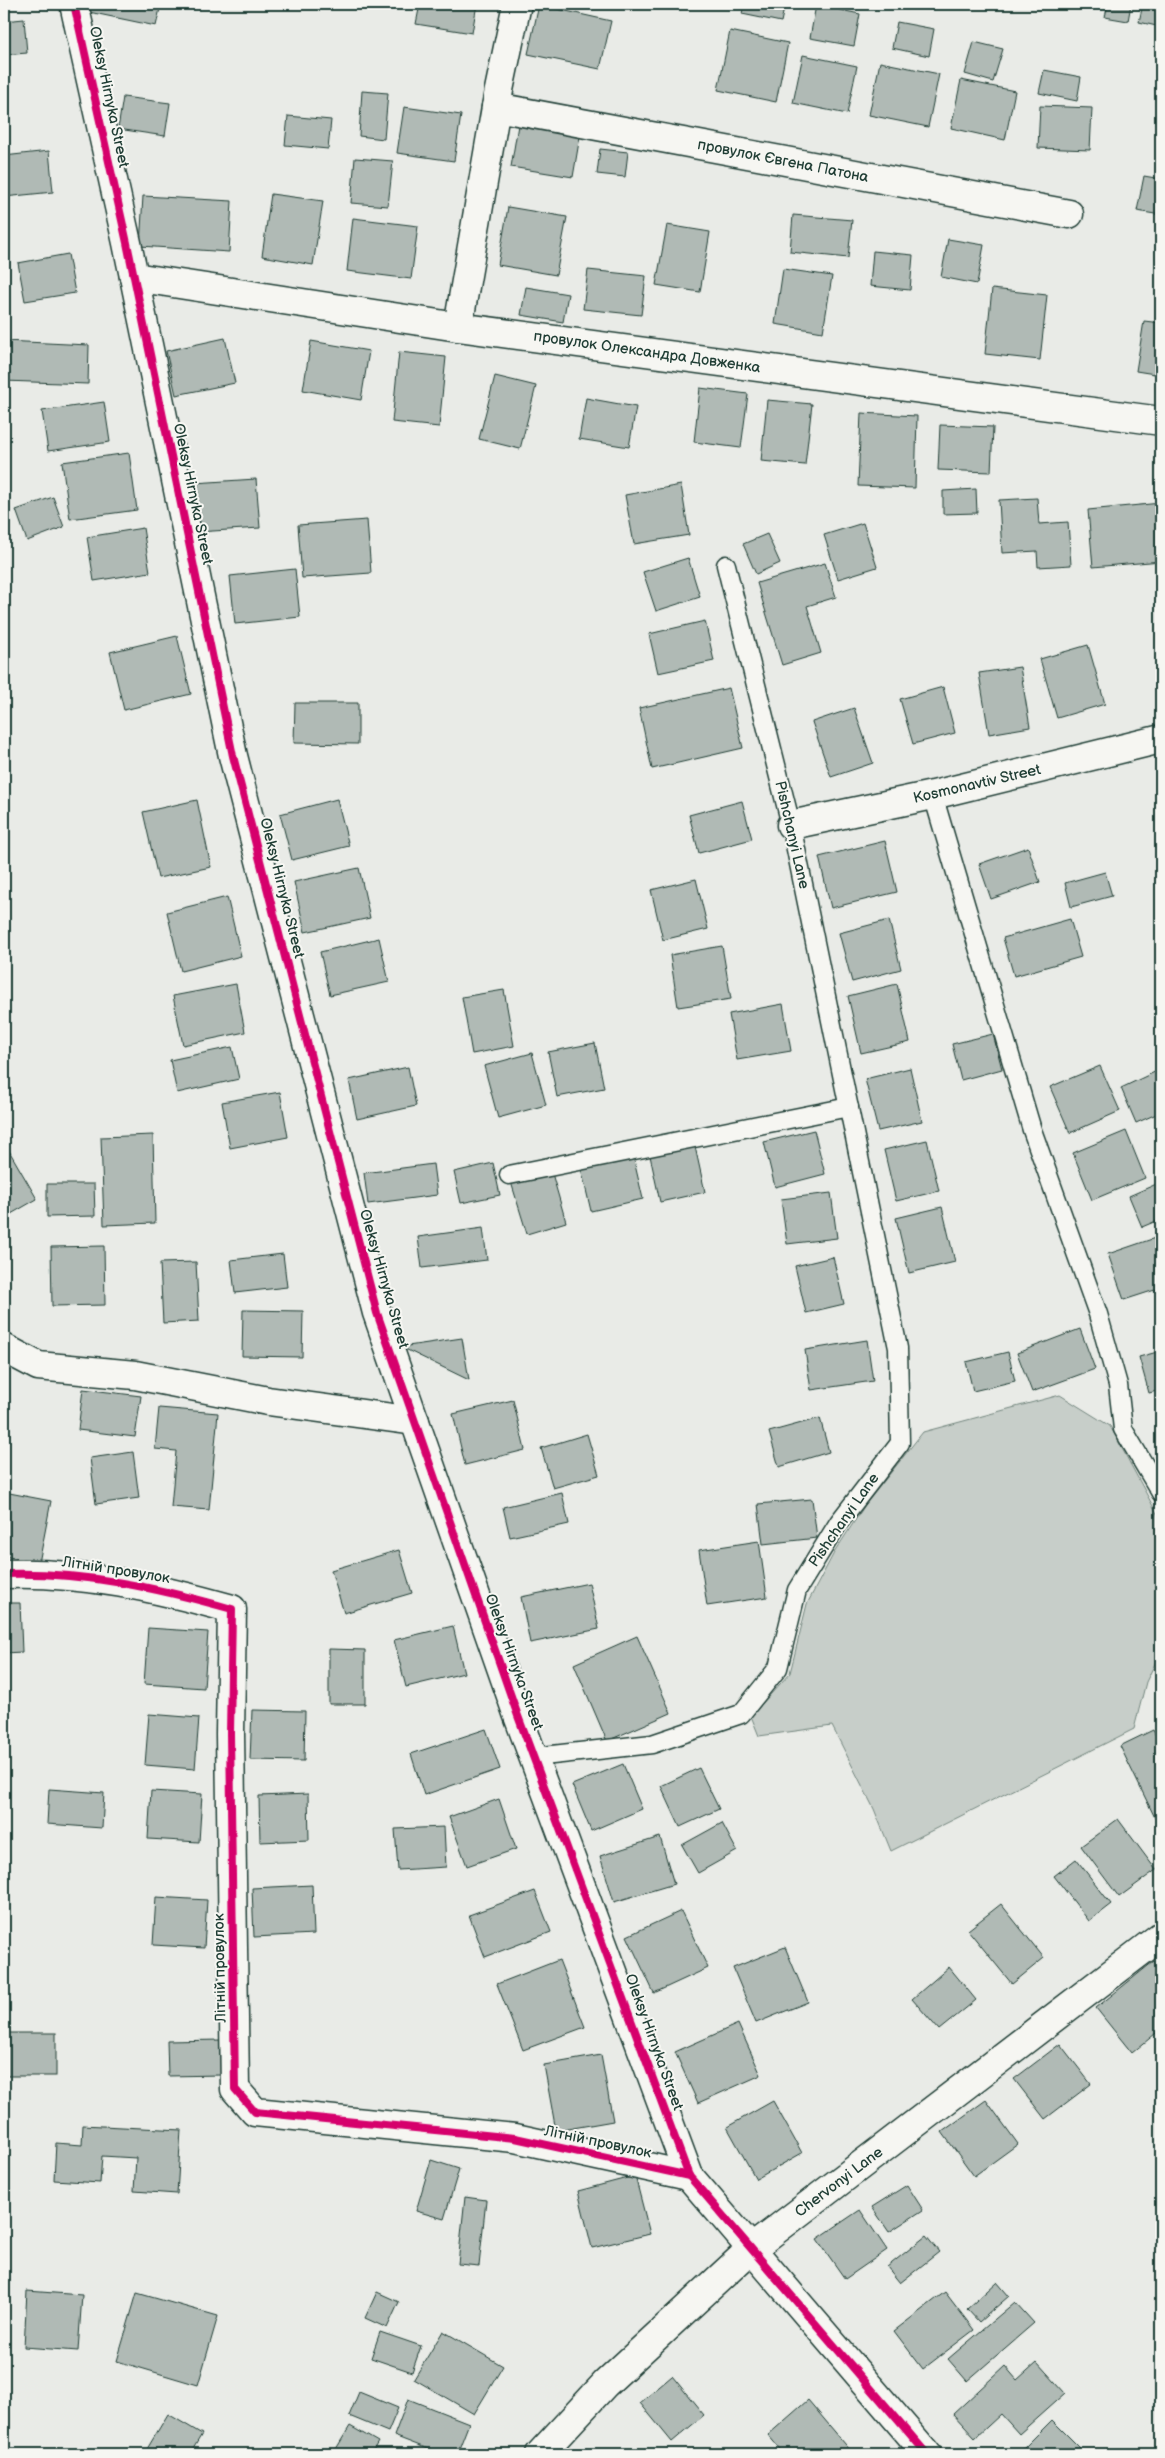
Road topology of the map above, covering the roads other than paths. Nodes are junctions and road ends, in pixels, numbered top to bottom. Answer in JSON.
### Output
{"nodes":[{"id":1,"x":74,"y":4,"type":"edge"},
{"id":2,"x":518,"y":4,"type":"edge"},
{"id":3,"x":496,"y":107,"type":"junction"},
{"id":4,"x":1070,"y":214,"type":"dead end"},
{"id":5,"x":134,"y":277,"type":"junction"},
{"id":6,"x":458,"y":327,"type":"junction"},
{"id":7,"x":1161,"y":422,"type":"edge"},
{"id":8,"x":726,"y":565,"type":"dead end"},
{"id":9,"x":1161,"y":740,"type":"edge"},
{"id":10,"x":933,"y":795,"type":"junction"},
{"id":11,"x":791,"y":825,"type":"junction"},
{"id":12,"x":849,"y":1107,"type":"junction"},
{"id":13,"x":509,"y":1176,"type":"dead end"},
{"id":14,"x":4,"y":1348,"type":"edge"},
{"id":15,"x":415,"y":1421,"type":"junction"},
{"id":16,"x":1161,"y":1493,"type":"edge"},
{"id":17,"x":4,"y":1574,"type":"edge"},
{"id":18,"x":534,"y":1758,"type":"junction"},
{"id":19,"x":1161,"y":1936,"type":"edge"},
{"id":20,"x":689,"y":2176,"type":"junction"},
{"id":21,"x":751,"y":2249,"type":"junction"},
{"id":22,"x":540,"y":2454,"type":"edge"},
{"id":23,"x":927,"y":2454,"type":"edge"}],
"edges":[{"from":1,"to":5,"type":"street","name":"Oleksy Hirnyka Street"},
{"from":2,"to":3,"type":"street"},
{"from":3,"to":4,"type":"street","name":"провулок Євгена Патона"},
{"from":3,"to":6,"type":"street"},
{"from":5,"to":6,"type":"street","name":"провулок Олександра Довженка"},
{"from":5,"to":15,"type":"street","name":"Oleksy Hirnyka Street"},
{"from":6,"to":7,"type":"street","name":"провулок Олександра Довженка"},
{"from":8,"to":11,"type":"lane","name":"Pishchanyi Lane"},
{"from":9,"to":10,"type":"street","name":"Kosmonavtiv Street"},
{"from":10,"to":11,"type":"street","name":"Kosmonavtiv Street"},
{"from":10,"to":16,"type":"lane"},
{"from":11,"to":12,"type":"lane","name":"Pishchanyi Lane"},
{"from":12,"to":13,"type":"lane"},
{"from":12,"to":18,"type":"lane","name":"Pishchanyi Lane"},
{"from":14,"to":15,"type":"street"},
{"from":15,"to":18,"type":"street","name":"Oleksy Hirnyka Street"},
{"from":17,"to":20,"type":"street","name":"Літній провулок"},
{"from":18,"to":20,"type":"street","name":"Oleksy Hirnyka Street"},
{"from":19,"to":21,"type":"street","name":"Chervonyi Lane"},
{"from":20,"to":21,"type":"street","name":"Oleksy Hirnyka Street"},
{"from":21,"to":22,"type":"street","name":"Chervonyi Lane"},
{"from":21,"to":23,"type":"street","name":"Oleksy Hirnyka Street"}]}
